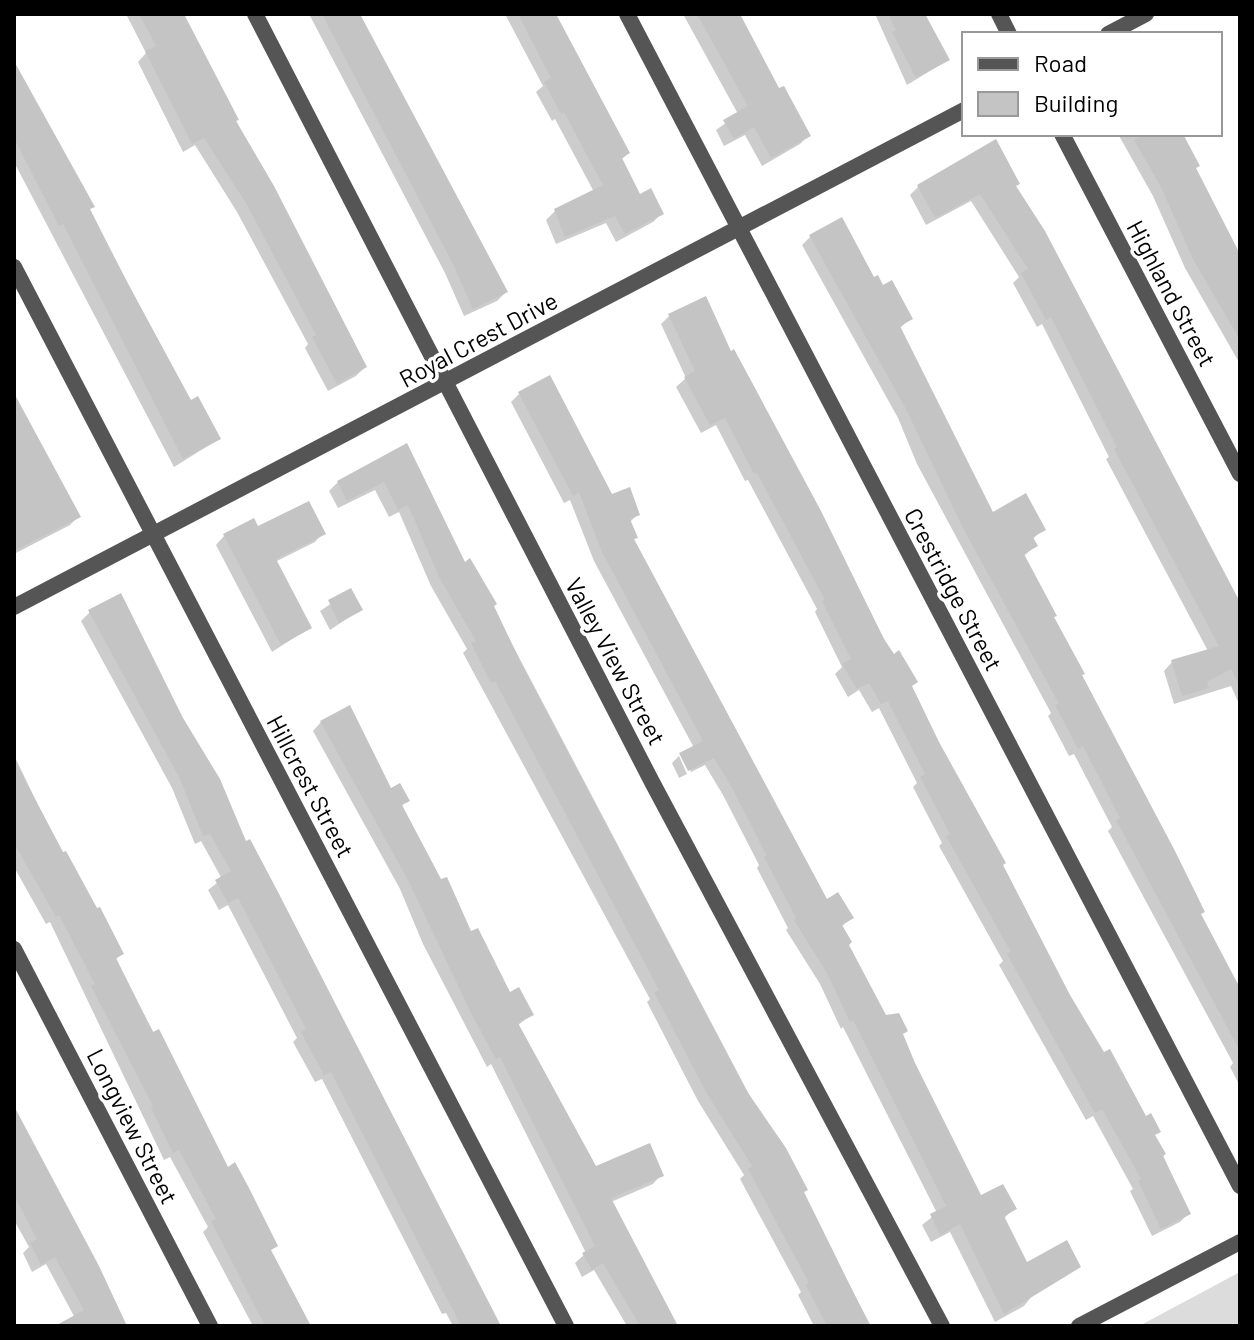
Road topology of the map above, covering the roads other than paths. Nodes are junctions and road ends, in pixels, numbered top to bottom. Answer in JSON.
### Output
{"nodes":[{"id":1,"x":255,"y":14,"type":"edge"},
{"id":2,"x":627,"y":14,"type":"edge"},
{"id":3,"x":999,"y":14,"type":"edge"},
{"id":4,"x":1146,"y":14,"type":"edge"},
{"id":5,"x":1008,"y":32,"type":"edge"},
{"id":6,"x":1112,"y":32,"type":"edge"},
{"id":7,"x":962,"y":111,"type":"edge"},
{"id":8,"x":1063,"y":136,"type":"edge"},
{"id":9,"x":738,"y":229,"type":"junction"},
{"id":10,"x":14,"y":267,"type":"edge"},
{"id":11,"x":444,"y":384,"type":"junction"},
{"id":12,"x":1240,"y":474,"type":"edge"},
{"id":13,"x":152,"y":535,"type":"junction"},
{"id":14,"x":14,"y":607,"type":"edge"},
{"id":15,"x":14,"y":949,"type":"edge"},
{"id":16,"x":1240,"y":1186,"type":"edge"},
{"id":17,"x":1240,"y":1242,"type":"edge"},
{"id":18,"x":210,"y":1326,"type":"edge"},
{"id":19,"x":566,"y":1326,"type":"edge"},
{"id":20,"x":942,"y":1326,"type":"edge"},
{"id":21,"x":1079,"y":1326,"type":"edge"}],
"edges":[{"from":1,"to":11,"type":"street","name":"Valley View Street"},
{"from":2,"to":9,"type":"street","name":"Crestridge Street"},
{"from":3,"to":5,"type":"street"},
{"from":4,"to":6,"type":"street"},
{"from":7,"to":9,"type":"street","name":"Royal Crest Drive"},
{"from":8,"to":12,"type":"street","name":"Highland Street"},
{"from":9,"to":11,"type":"street","name":"Royal Crest Drive"},
{"from":9,"to":16,"type":"street","name":"Crestridge Street"},
{"from":10,"to":13,"type":"street","name":"Hillcrest Street"},
{"from":11,"to":13,"type":"street","name":"Royal Crest Drive"},
{"from":11,"to":20,"type":"street","name":"Valley View Street"},
{"from":13,"to":14,"type":"street","name":"Royal Crest Drive"},
{"from":13,"to":19,"type":"street","name":"Hillcrest Street"},
{"from":15,"to":18,"type":"street","name":"Longview Street"},
{"from":17,"to":21,"type":"street"}]}
